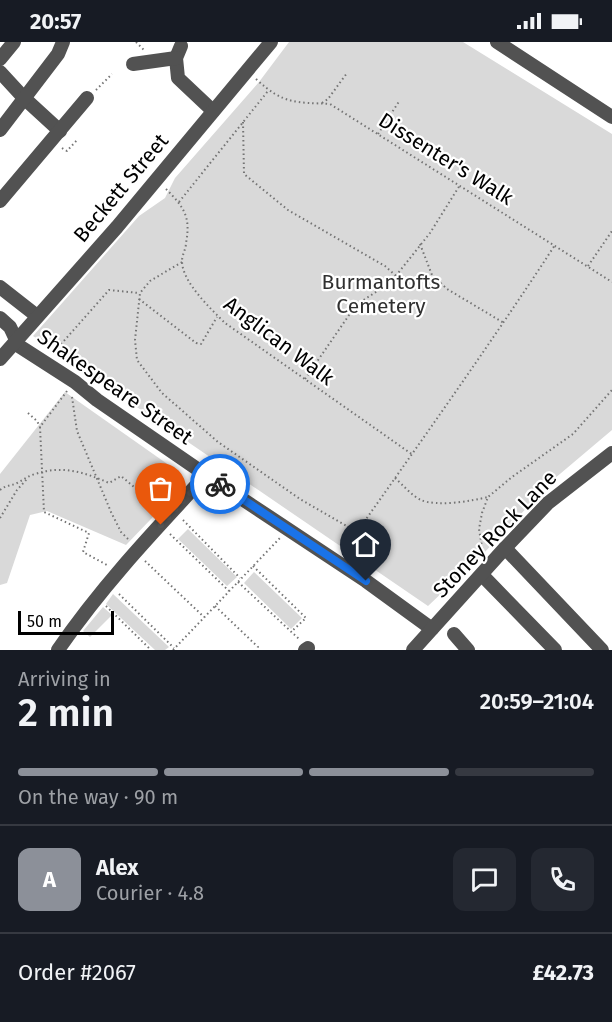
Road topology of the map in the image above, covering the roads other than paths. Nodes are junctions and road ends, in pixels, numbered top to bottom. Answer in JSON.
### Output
{"nodes":[{"id":1,"x":14,"y":42,"type":"edge"},
{"id":2,"x":63,"y":42,"type":"edge"},
{"id":3,"x":271,"y":42,"type":"edge"},
{"id":4,"x":497,"y":42,"type":"edge"},
{"id":5,"x":0,"y":59,"type":"edge"},
{"id":6,"x":133,"y":64,"type":"dead end"},
{"id":7,"x":0,"y":72,"type":"edge"},
{"id":8,"x":24,"y":98,"type":"junction"},
{"id":9,"x":87,"y":98,"type":"road end"},
{"id":10,"x":213,"y":111,"type":"junction"},
{"id":11,"x":612,"y":117,"type":"edge"},
{"id":12,"x":0,"y":129,"type":"edge"},
{"id":13,"x":60,"y":131,"type":"junction"},
{"id":14,"x":0,"y":201,"type":"edge"},
{"id":15,"x":0,"y":288,"type":"edge"},
{"id":16,"x":37,"y":316,"type":"junction"},
{"id":17,"x":0,"y":318,"type":"edge"},
{"id":18,"x":16,"y":339,"type":"junction"},
{"id":19,"x":0,"y":359,"type":"edge"},
{"id":20,"x":612,"y":453,"type":"edge"},
{"id":21,"x":206,"y":475,"type":"junction"},
{"id":22,"x":505,"y":548,"type":"junction"},
{"id":23,"x":482,"y":575,"type":"junction"},
{"id":24,"x":432,"y":629,"type":"junction"},
{"id":25,"x":453,"y":634,"type":"dead end"},
{"id":26,"x":65,"y":647,"type":"edge"},
{"id":27,"x":414,"y":650,"type":"edge"},
{"id":28,"x":468,"y":650,"type":"edge"},
{"id":29,"x":555,"y":650,"type":"edge"},
{"id":30,"x":602,"y":650,"type":"edge"}],
"edges":[{"from":1,"to":5,"type":"street"},
{"from":2,"to":8,"type":"street"},
{"from":3,"to":10,"type":"street","name":"Beckett Street"},
{"from":4,"to":11,"type":"street"},
{"from":6,"to":10,"type":"street"},
{"from":7,"to":8,"type":"street"},
{"from":8,"to":12,"type":"street"},
{"from":8,"to":13,"type":"street"},
{"from":9,"to":13,"type":"street"},
{"from":10,"to":16,"type":"street","name":"Beckett Street"},
{"from":13,"to":14,"type":"street"},
{"from":15,"to":16,"type":"street"},
{"from":16,"to":18,"type":"street","name":"Beckett Street"},
{"from":17,"to":18,"type":"street","name":"Shakespeare Street"},
{"from":18,"to":19,"type":"street","name":"Beckett Street"},
{"from":18,"to":21,"type":"street","name":"Shakespeare Street"},
{"from":20,"to":22,"type":"street","name":"Stoney Rock Lane"},
{"from":21,"to":24,"type":"street","name":"Shakespeare Street"},
{"from":21,"to":26,"type":"street"},
{"from":22,"to":23,"type":"street","name":"Stoney Rock Lane"},
{"from":22,"to":30,"type":"street"},
{"from":23,"to":24,"type":"street","name":"Stoney Rock Lane"},
{"from":23,"to":29,"type":"street"},
{"from":24,"to":27,"type":"street","name":"Stoney Rock Lane"},
{"from":25,"to":28,"type":"street"}]}
